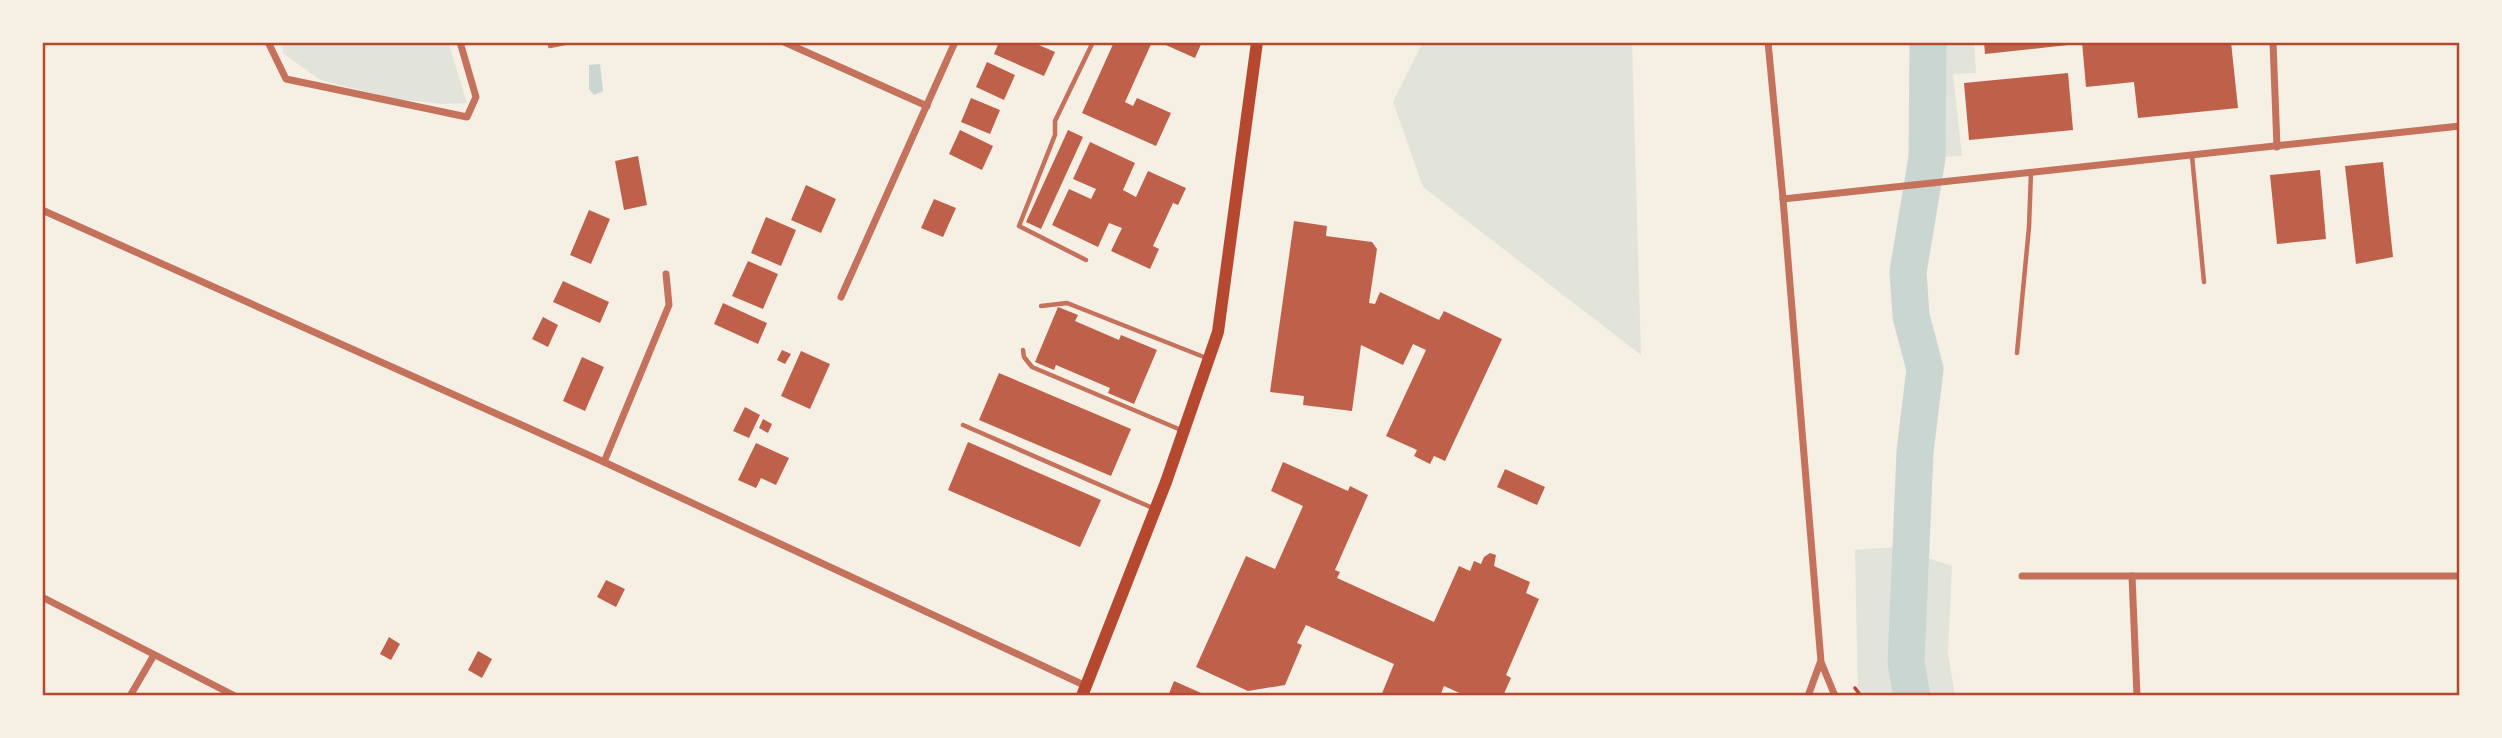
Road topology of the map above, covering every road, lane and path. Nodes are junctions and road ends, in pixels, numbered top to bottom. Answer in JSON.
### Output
{"nodes":[{"id":1,"x":268,"y":42,"type":"edge"},
{"id":2,"x":460,"y":42,"type":"edge"},
{"id":3,"x":569,"y":42,"type":"edge"},
{"id":4,"x":664,"y":42,"type":"edge"},
{"id":5,"x":678,"y":42,"type":"edge"},
{"id":6,"x":783,"y":42,"type":"edge"},
{"id":7,"x":955,"y":42,"type":"edge"},
{"id":8,"x":1093,"y":42,"type":"edge"},
{"id":9,"x":1257,"y":42,"type":"edge"},
{"id":10,"x":1768,"y":42,"type":"edge"},
{"id":11,"x":2273,"y":42,"type":"edge"},
{"id":12,"x":550,"y":46,"type":"dead end"},
{"id":13,"x":926,"y":106,"type":"junction"},
{"id":14,"x":2460,"y":126,"type":"edge"},
{"id":15,"x":2277,"y":147,"type":"junction"},
{"id":16,"x":2192,"y":156,"type":"junction"},
{"id":17,"x":2031,"y":172,"type":"junction"},
{"id":18,"x":1783,"y":199,"type":"junction"},
{"id":19,"x":42,"y":210,"type":"edge"},
{"id":20,"x":1086,"y":260,"type":"dead end"},
{"id":21,"x":666,"y":274,"type":"dead end"},
{"id":22,"x":2204,"y":282,"type":"dead end"},
{"id":23,"x":841,"y":297,"type":"dead end"},
{"id":24,"x":1041,"y":306,"type":"dead end"},
{"id":25,"x":1023,"y":350,"type":"dead end"},
{"id":26,"x":2017,"y":353,"type":"dead end"},
{"id":27,"x":1209,"y":359,"type":"junction"},
{"id":28,"x":963,"y":425,"type":"dead end"},
{"id":29,"x":1185,"y":432,"type":"junction"},
{"id":30,"x":604,"y":462,"type":"junction"},
{"id":31,"x":1155,"y":510,"type":"junction"},
{"id":32,"x":2022,"y":576,"type":"dead end"},
{"id":33,"x":2132,"y":576,"type":"junction"},
{"id":34,"x":2460,"y":576,"type":"edge"},
{"id":35,"x":2460,"y":584,"type":"edge"},
{"id":36,"x":42,"y":597,"type":"edge"},
{"id":37,"x":154,"y":654,"type":"junction"},
{"id":38,"x":1821,"y":662,"type":"junction"},
{"id":39,"x":1855,"y":688,"type":"dead end"},
{"id":40,"x":1084,"y":691,"type":"edge"},
{"id":41,"x":130,"y":696,"type":"edge"},
{"id":42,"x":235,"y":696,"type":"edge"},
{"id":43,"x":1808,"y":696,"type":"edge"},
{"id":44,"x":1835,"y":696,"type":"edge"},
{"id":45,"x":1861,"y":696,"type":"edge"},
{"id":46,"x":2137,"y":696,"type":"edge"}],
"edges":[{"from":1,"to":2,"type":"street"},
{"from":3,"to":12,"type":"lane"},
{"from":4,"to":5,"type":"lane"},
{"from":6,"to":13,"type":"street"},
{"from":7,"to":13,"type":"street"},
{"from":8,"to":20,"type":"lane"},
{"from":9,"to":27,"type":"main road"},
{"from":10,"to":18,"type":"street"},
{"from":11,"to":15,"type":"street"},
{"from":13,"to":23,"type":"street"},
{"from":14,"to":15,"type":"street"},
{"from":15,"to":16,"type":"street"},
{"from":16,"to":17,"type":"street"},
{"from":16,"to":22,"type":"lane"},
{"from":17,"to":18,"type":"street"},
{"from":17,"to":26,"type":"lane"},
{"from":18,"to":38,"type":"street"},
{"from":19,"to":30,"type":"street"},
{"from":21,"to":30,"type":"street"},
{"from":24,"to":27,"type":"lane"},
{"from":25,"to":29,"type":"lane"},
{"from":27,"to":29,"type":"main road"},
{"from":28,"to":31,"type":"lane"},
{"from":29,"to":31,"type":"main road"},
{"from":30,"to":40,"type":"street"},
{"from":31,"to":40,"type":"main road"},
{"from":32,"to":33,"type":"street"},
{"from":33,"to":34,"type":"street"},
{"from":33,"to":46,"type":"street"},
{"from":34,"to":35,"type":"street"},
{"from":36,"to":37,"type":"street"},
{"from":37,"to":41,"type":"street"},
{"from":37,"to":42,"type":"street"},
{"from":38,"to":43,"type":"street"},
{"from":38,"to":44,"type":"street"},
{"from":39,"to":45,"type":"path"}]}
